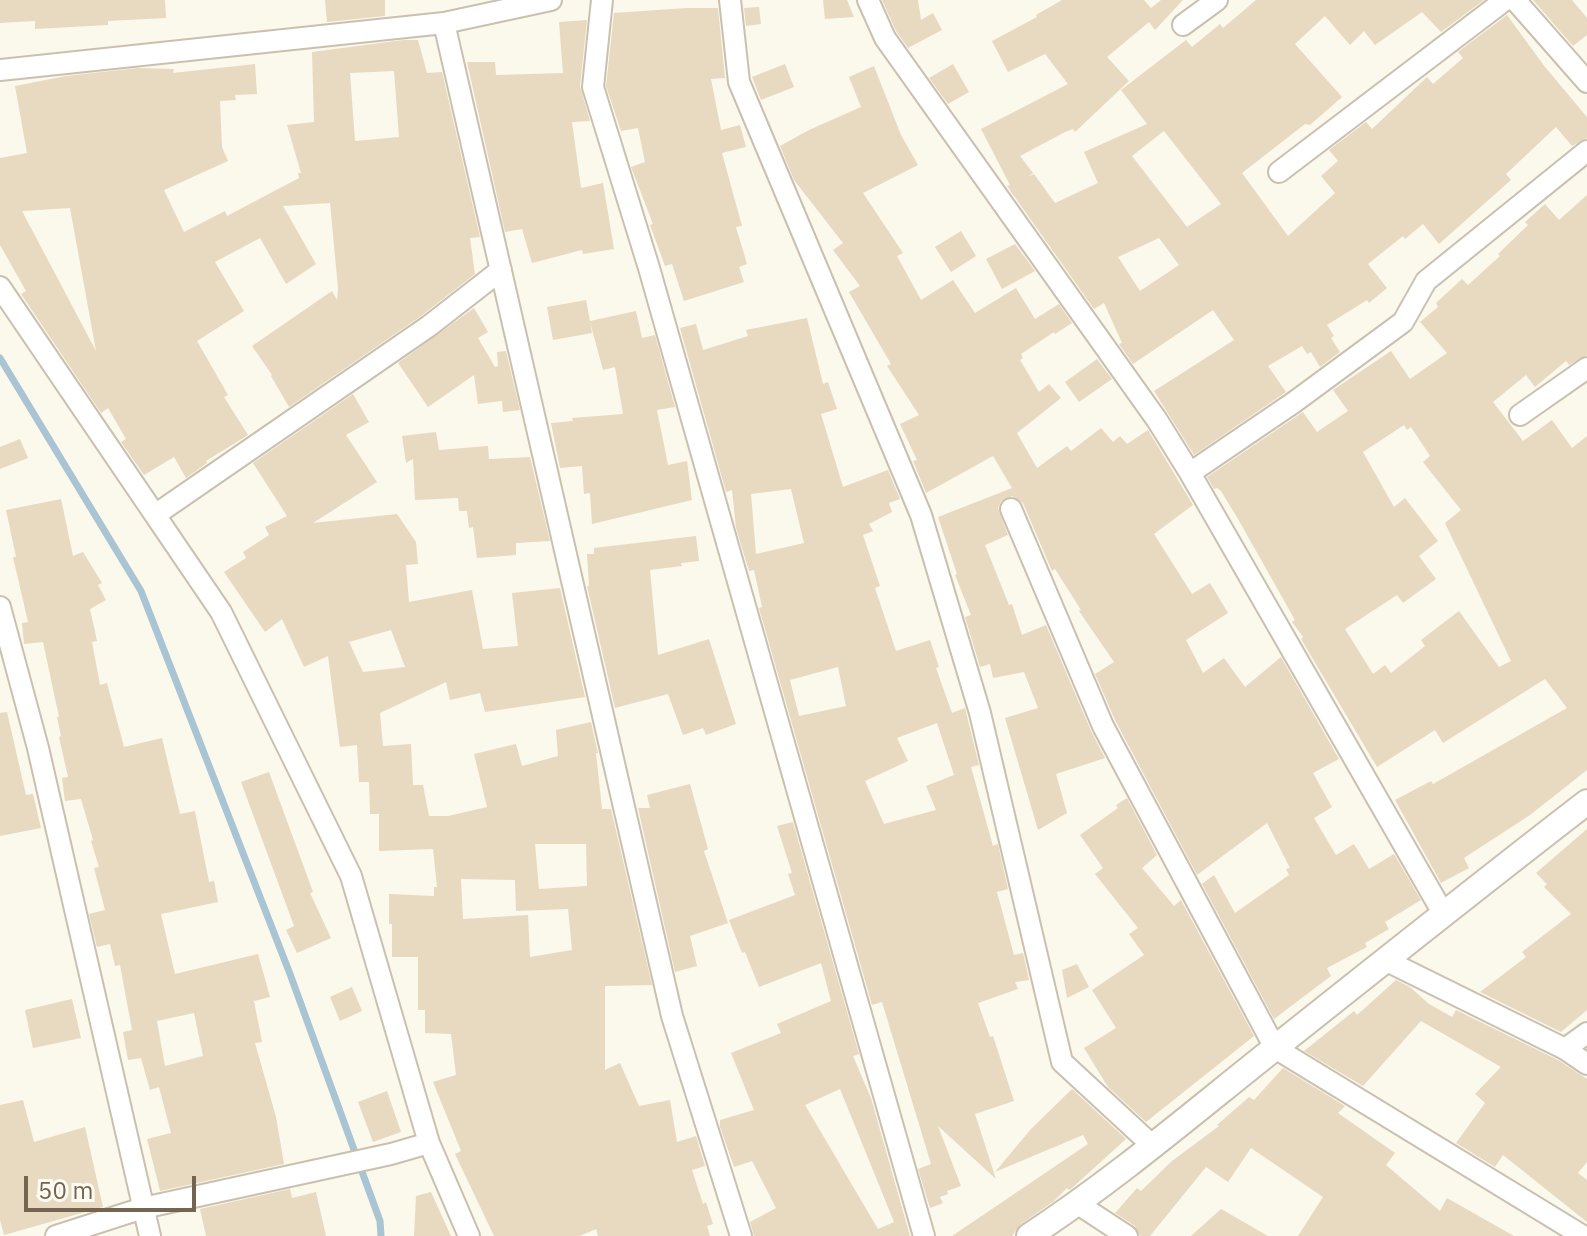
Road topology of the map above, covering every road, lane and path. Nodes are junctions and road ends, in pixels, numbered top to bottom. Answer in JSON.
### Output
{"nodes":[{"id":1,"x":551,"y":0,"type":"edge"},
{"id":2,"x":602,"y":0,"type":"edge"},
{"id":3,"x":730,"y":0,"type":"edge"},
{"id":4,"x":868,"y":0,"type":"edge"},
{"id":5,"x":1217,"y":0,"type":"edge"},
{"id":6,"x":1505,"y":0,"type":"edge"},
{"id":7,"x":1515,"y":0,"type":"edge"},
{"id":8,"x":444,"y":23,"type":"junction"},
{"id":9,"x":1183,"y":25,"type":"dead end"},
{"id":10,"x":0,"y":70,"type":"edge"},
{"id":11,"x":1587,"y":82,"type":"edge"},
{"id":12,"x":1587,"y":151,"type":"edge"},
{"id":13,"x":1279,"y":172,"type":"dead end"},
{"id":14,"x":501,"y":270,"type":"junction"},
{"id":15,"x":0,"y":287,"type":"edge"},
{"id":16,"x":1587,"y":368,"type":"edge"},
{"id":17,"x":1520,"y":415,"type":"dead end"},
{"id":18,"x":1190,"y":473,"type":"junction"},
{"id":19,"x":1011,"y":509,"type":"dead end"},
{"id":20,"x":155,"y":515,"type":"junction"},
{"id":21,"x":0,"y":607,"type":"edge"},
{"id":22,"x":1587,"y":802,"type":"edge"},
{"id":23,"x":1443,"y":913,"type":"junction"},
{"id":24,"x":1387,"y":961,"type":"junction"},
{"id":25,"x":1587,"y":1033,"type":"edge"},
{"id":26,"x":1275,"y":1048,"type":"junction"},
{"id":27,"x":1565,"y":1049,"type":"junction"},
{"id":28,"x":1587,"y":1064,"type":"edge"},
{"id":29,"x":429,"y":1143,"type":"junction"},
{"id":30,"x":1154,"y":1147,"type":"junction"},
{"id":31,"x":1078,"y":1204,"type":"junction"},
{"id":32,"x":143,"y":1208,"type":"junction"},
{"id":33,"x":56,"y":1236,"type":"edge"},
{"id":34,"x":150,"y":1236,"type":"edge"},
{"id":35,"x":469,"y":1236,"type":"edge"},
{"id":36,"x":741,"y":1236,"type":"edge"},
{"id":37,"x":924,"y":1236,"type":"edge"},
{"id":38,"x":1029,"y":1236,"type":"edge"},
{"id":39,"x":1127,"y":1236,"type":"edge"},
{"id":40,"x":1583,"y":1236,"type":"edge"}],
"edges":[{"from":1,"to":8,"type":"street"},
{"from":2,"to":37,"type":"street"},
{"from":3,"to":30,"type":"street"},
{"from":4,"to":18,"type":"street"},
{"from":5,"to":9,"type":"street"},
{"from":6,"to":13,"type":"street"},
{"from":7,"to":11,"type":"street"},
{"from":8,"to":10,"type":"street"},
{"from":8,"to":14,"type":"street"},
{"from":12,"to":18,"type":"street"},
{"from":14,"to":20,"type":"street"},
{"from":14,"to":36,"type":"street"},
{"from":15,"to":20,"type":"street"},
{"from":16,"to":17,"type":"street"},
{"from":18,"to":23,"type":"street"},
{"from":19,"to":26,"type":"street"},
{"from":20,"to":29,"type":"street"},
{"from":21,"to":32,"type":"street"},
{"from":22,"to":23,"type":"street"},
{"from":23,"to":24,"type":"street"},
{"from":24,"to":26,"type":"street"},
{"from":24,"to":27,"type":"street"},
{"from":25,"to":27,"type":"street"},
{"from":26,"to":30,"type":"street"},
{"from":26,"to":40,"type":"street"},
{"from":27,"to":28,"type":"street"},
{"from":29,"to":32,"type":"street"},
{"from":29,"to":35,"type":"street"},
{"from":30,"to":31,"type":"street"},
{"from":31,"to":38,"type":"street"},
{"from":31,"to":39,"type":"street"},
{"from":32,"to":33,"type":"street"},
{"from":32,"to":34,"type":"street"}]}
